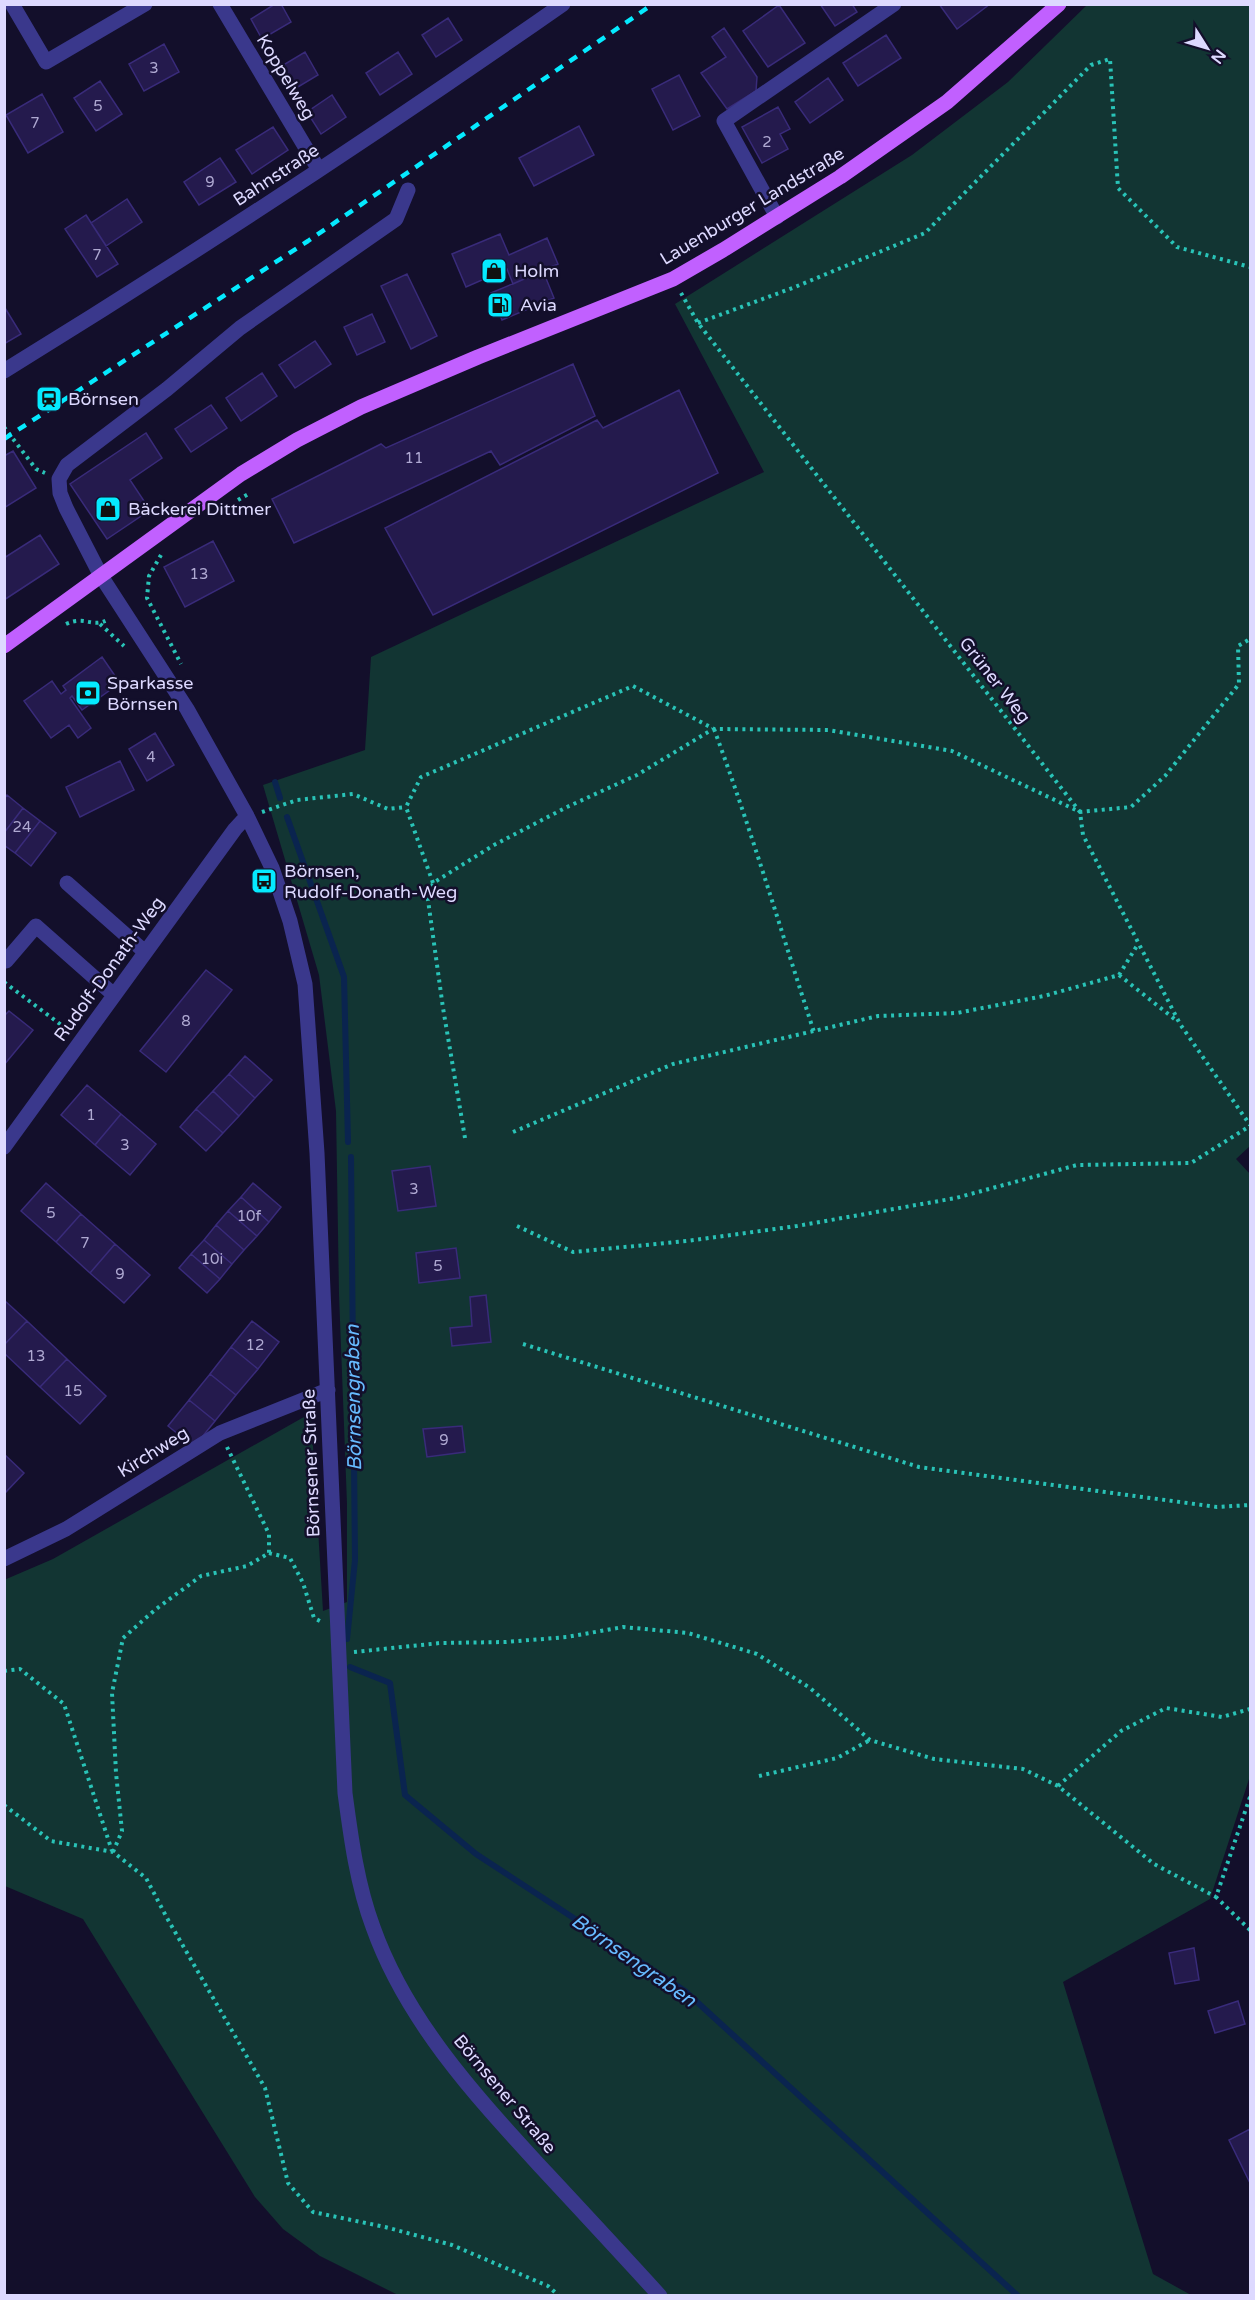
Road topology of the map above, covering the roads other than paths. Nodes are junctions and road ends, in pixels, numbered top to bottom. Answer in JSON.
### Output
{"nodes":[{"id":1,"x":12,"y":4,"type":"edge"},
{"id":2,"x":145,"y":4,"type":"edge"},
{"id":3,"x":220,"y":4,"type":"edge"},
{"id":4,"x":563,"y":4,"type":"edge"},
{"id":5,"x":894,"y":4,"type":"edge"},
{"id":6,"x":1059,"y":4,"type":"edge"},
{"id":7,"x":319,"y":170,"type":"junction"},
{"id":8,"x":408,"y":190,"type":"dead end"},
{"id":9,"x":777,"y":217,"type":"junction"},
{"id":10,"x":4,"y":371,"type":"edge"},
{"id":11,"x":101,"y":576,"type":"junction"},
{"id":12,"x":4,"y":646,"type":"edge"},
{"id":13,"x":254,"y":814,"type":"junction"},
{"id":14,"x":67,"y":883,"type":"dead end"},
{"id":15,"x":145,"y":952,"type":"junction"},
{"id":16,"x":6,"y":961,"type":"edge"},
{"id":17,"x":114,"y":995,"type":"junction"},
{"id":18,"x":4,"y":1147,"type":"edge"},
{"id":19,"x":328,"y":1390,"type":"junction"},
{"id":20,"x":4,"y":1559,"type":"edge"},
{"id":21,"x":660,"y":2295,"type":"edge"}],
"edges":[{"from":1,"to":2,"type":"street"},
{"from":3,"to":7,"type":"street","name":"Koppelweg"},
{"from":4,"to":7,"type":"street","name":"Bahnstraße"},
{"from":5,"to":9,"type":"street"},
{"from":6,"to":9,"type":"main road","name":"Lauenburger Landstraße"},
{"from":7,"to":10,"type":"street","name":"Bahnstraße"},
{"from":8,"to":11,"type":"street","name":"Börnsener Straße"},
{"from":9,"to":11,"type":"main road","name":"Lauenburger Landstraße"},
{"from":11,"to":12,"type":"main road","name":"Lauenburger Landstraße"},
{"from":11,"to":13,"type":"street","name":"Börnsener Straße"},
{"from":13,"to":15,"type":"street","name":"Rudolf-Donath-Weg"},
{"from":13,"to":19,"type":"street","name":"Börnsener Straße"},
{"from":14,"to":15,"type":"street"},
{"from":15,"to":17,"type":"street","name":"Rudolf-Donath-Weg"},
{"from":16,"to":17,"type":"street"},
{"from":17,"to":18,"type":"street","name":"Rudolf-Donath-Weg"},
{"from":19,"to":20,"type":"street","name":"Kirchweg"},
{"from":19,"to":21,"type":"street","name":"Börnsener Straße"}]}
